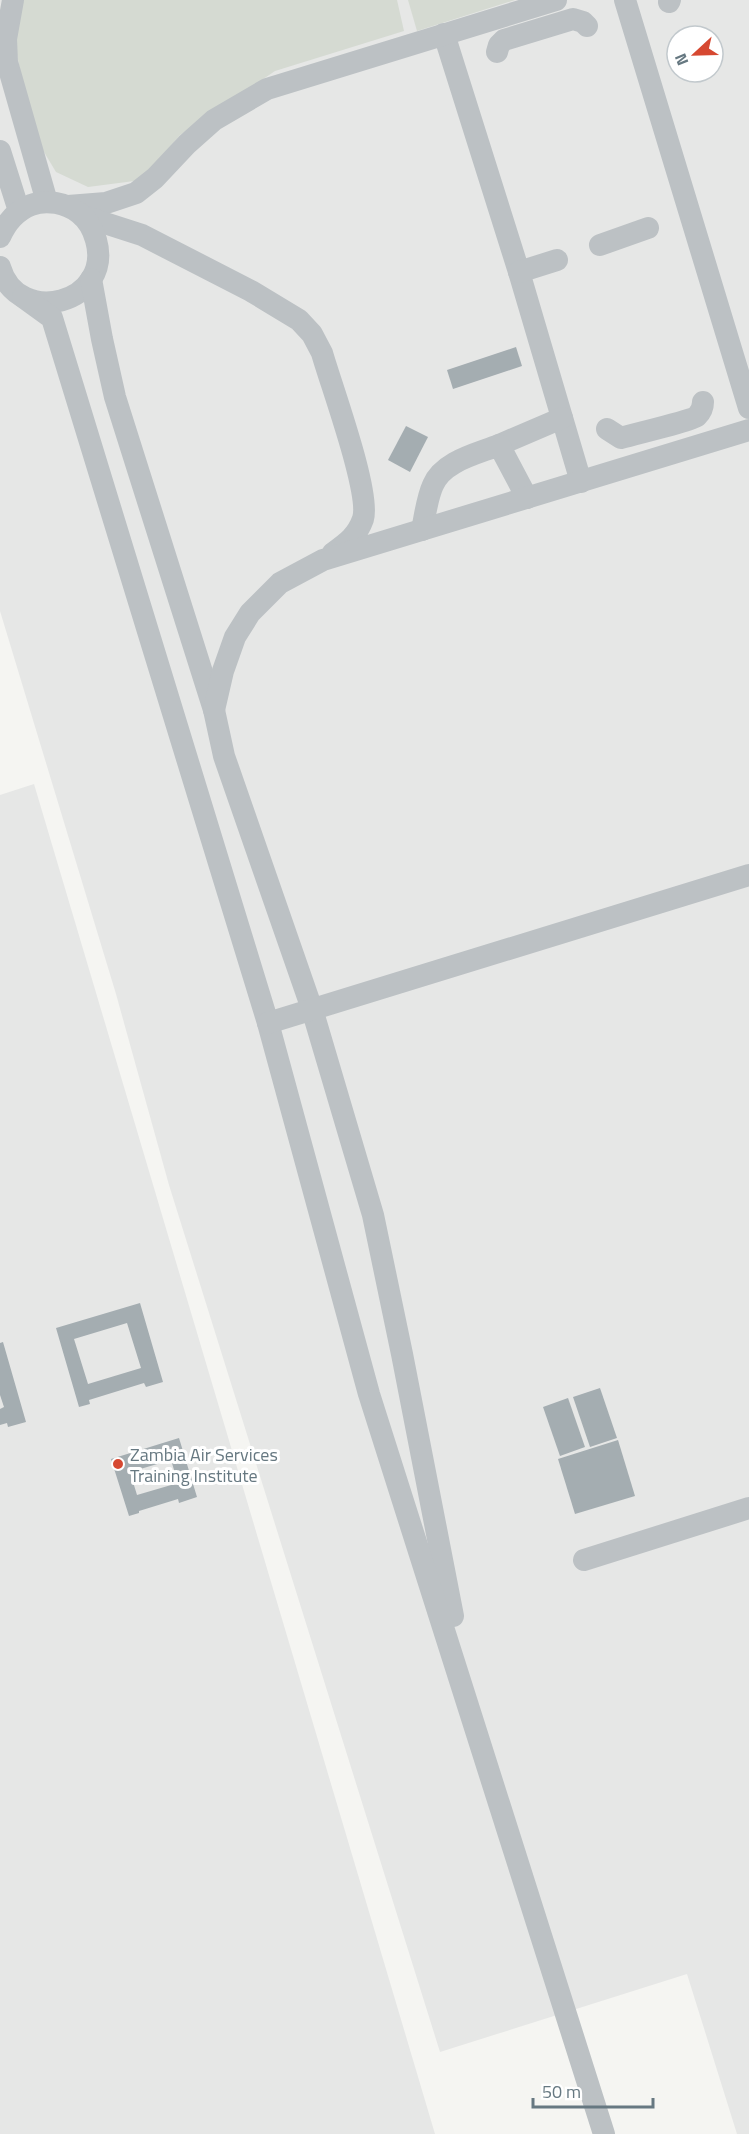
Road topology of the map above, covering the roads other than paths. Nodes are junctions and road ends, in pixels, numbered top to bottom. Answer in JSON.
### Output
{"nodes":[{"id":1,"x":14,"y":0,"type":"edge"},
{"id":2,"x":556,"y":0,"type":"edge"},
{"id":3,"x":625,"y":0,"type":"edge"},
{"id":4,"x":587,"y":26,"type":"dead end"},
{"id":5,"x":444,"y":34,"type":"junction"},
{"id":6,"x":497,"y":52,"type":"dead end"},
{"id":7,"x":0,"y":151,"type":"edge"},
{"id":8,"x":66,"y":208,"type":"junction"},
{"id":9,"x":19,"y":211,"type":"junction"},
{"id":10,"x":648,"y":228,"type":"dead end"},
{"id":11,"x":0,"y":237,"type":"edge"},
{"id":12,"x":600,"y":245,"type":"dead end"},
{"id":13,"x":558,"y":260,"type":"dead end"},
{"id":14,"x":0,"y":267,"type":"edge"},
{"id":15,"x":519,"y":272,"type":"junction"},
{"id":16,"x":92,"y":279,"type":"junction"},
{"id":17,"x":23,"y":297,"type":"junction"},
{"id":18,"x":703,"y":402,"type":"dead end"},
{"id":19,"x":749,"y":408,"type":"edge"},
{"id":20,"x":562,"y":418,"type":"junction"},
{"id":21,"x":607,"y":429,"type":"dead end"},
{"id":22,"x":749,"y":430,"type":"edge"},
{"id":23,"x":499,"y":445,"type":"junction"},
{"id":24,"x":581,"y":482,"type":"junction"},
{"id":25,"x":527,"y":498,"type":"junction"},
{"id":26,"x":422,"y":530,"type":"junction"},
{"id":27,"x":323,"y":560,"type":"junction"},
{"id":28,"x":214,"y":710,"type":"junction"},
{"id":29,"x":749,"y":875,"type":"edge"},
{"id":30,"x":312,"y":1009,"type":"junction"},
{"id":31,"x":268,"y":1023,"type":"junction"},
{"id":32,"x":749,"y":1508,"type":"edge"},
{"id":33,"x":584,"y":1560,"type":"dead end"},
{"id":34,"x":491,"y":1775,"type":"junction"},
{"id":35,"x":604,"y":2134,"type":"edge"}],
"edges":[{"from":1,"to":8,"type":"lane"},
{"from":2,"to":5,"type":"lane"},
{"from":3,"to":19,"type":"lane"},
{"from":4,"to":6,"type":"lane"},
{"from":5,"to":8,"type":"lane"},
{"from":5,"to":15,"type":"lane"},
{"from":7,"to":9,"type":"lane"},
{"from":8,"to":9,"type":"lane"},
{"from":8,"to":16,"type":"lane"},
{"from":8,"to":27,"type":"lane"},
{"from":9,"to":11,"type":"lane"},
{"from":10,"to":12,"type":"lane"},
{"from":13,"to":15,"type":"lane"},
{"from":14,"to":17,"type":"lane"},
{"from":15,"to":20,"type":"lane"},
{"from":16,"to":17,"type":"lane"},
{"from":16,"to":28,"type":"lane"},
{"from":17,"to":31,"type":"lane"},
{"from":18,"to":21,"type":"lane"},
{"from":20,"to":23,"type":"lane"},
{"from":20,"to":24,"type":"lane"},
{"from":22,"to":24,"type":"lane"},
{"from":23,"to":25,"type":"lane"},
{"from":23,"to":26,"type":"lane"},
{"from":24,"to":25,"type":"lane"},
{"from":25,"to":26,"type":"lane"},
{"from":26,"to":27,"type":"lane"},
{"from":27,"to":28,"type":"lane"},
{"from":28,"to":30,"type":"lane"},
{"from":29,"to":30,"type":"lane"},
{"from":30,"to":31,"type":"lane"},
{"from":30,"to":34,"type":"lane"},
{"from":31,"to":34,"type":"lane"},
{"from":32,"to":33,"type":"lane"},
{"from":34,"to":35,"type":"lane"}]}
